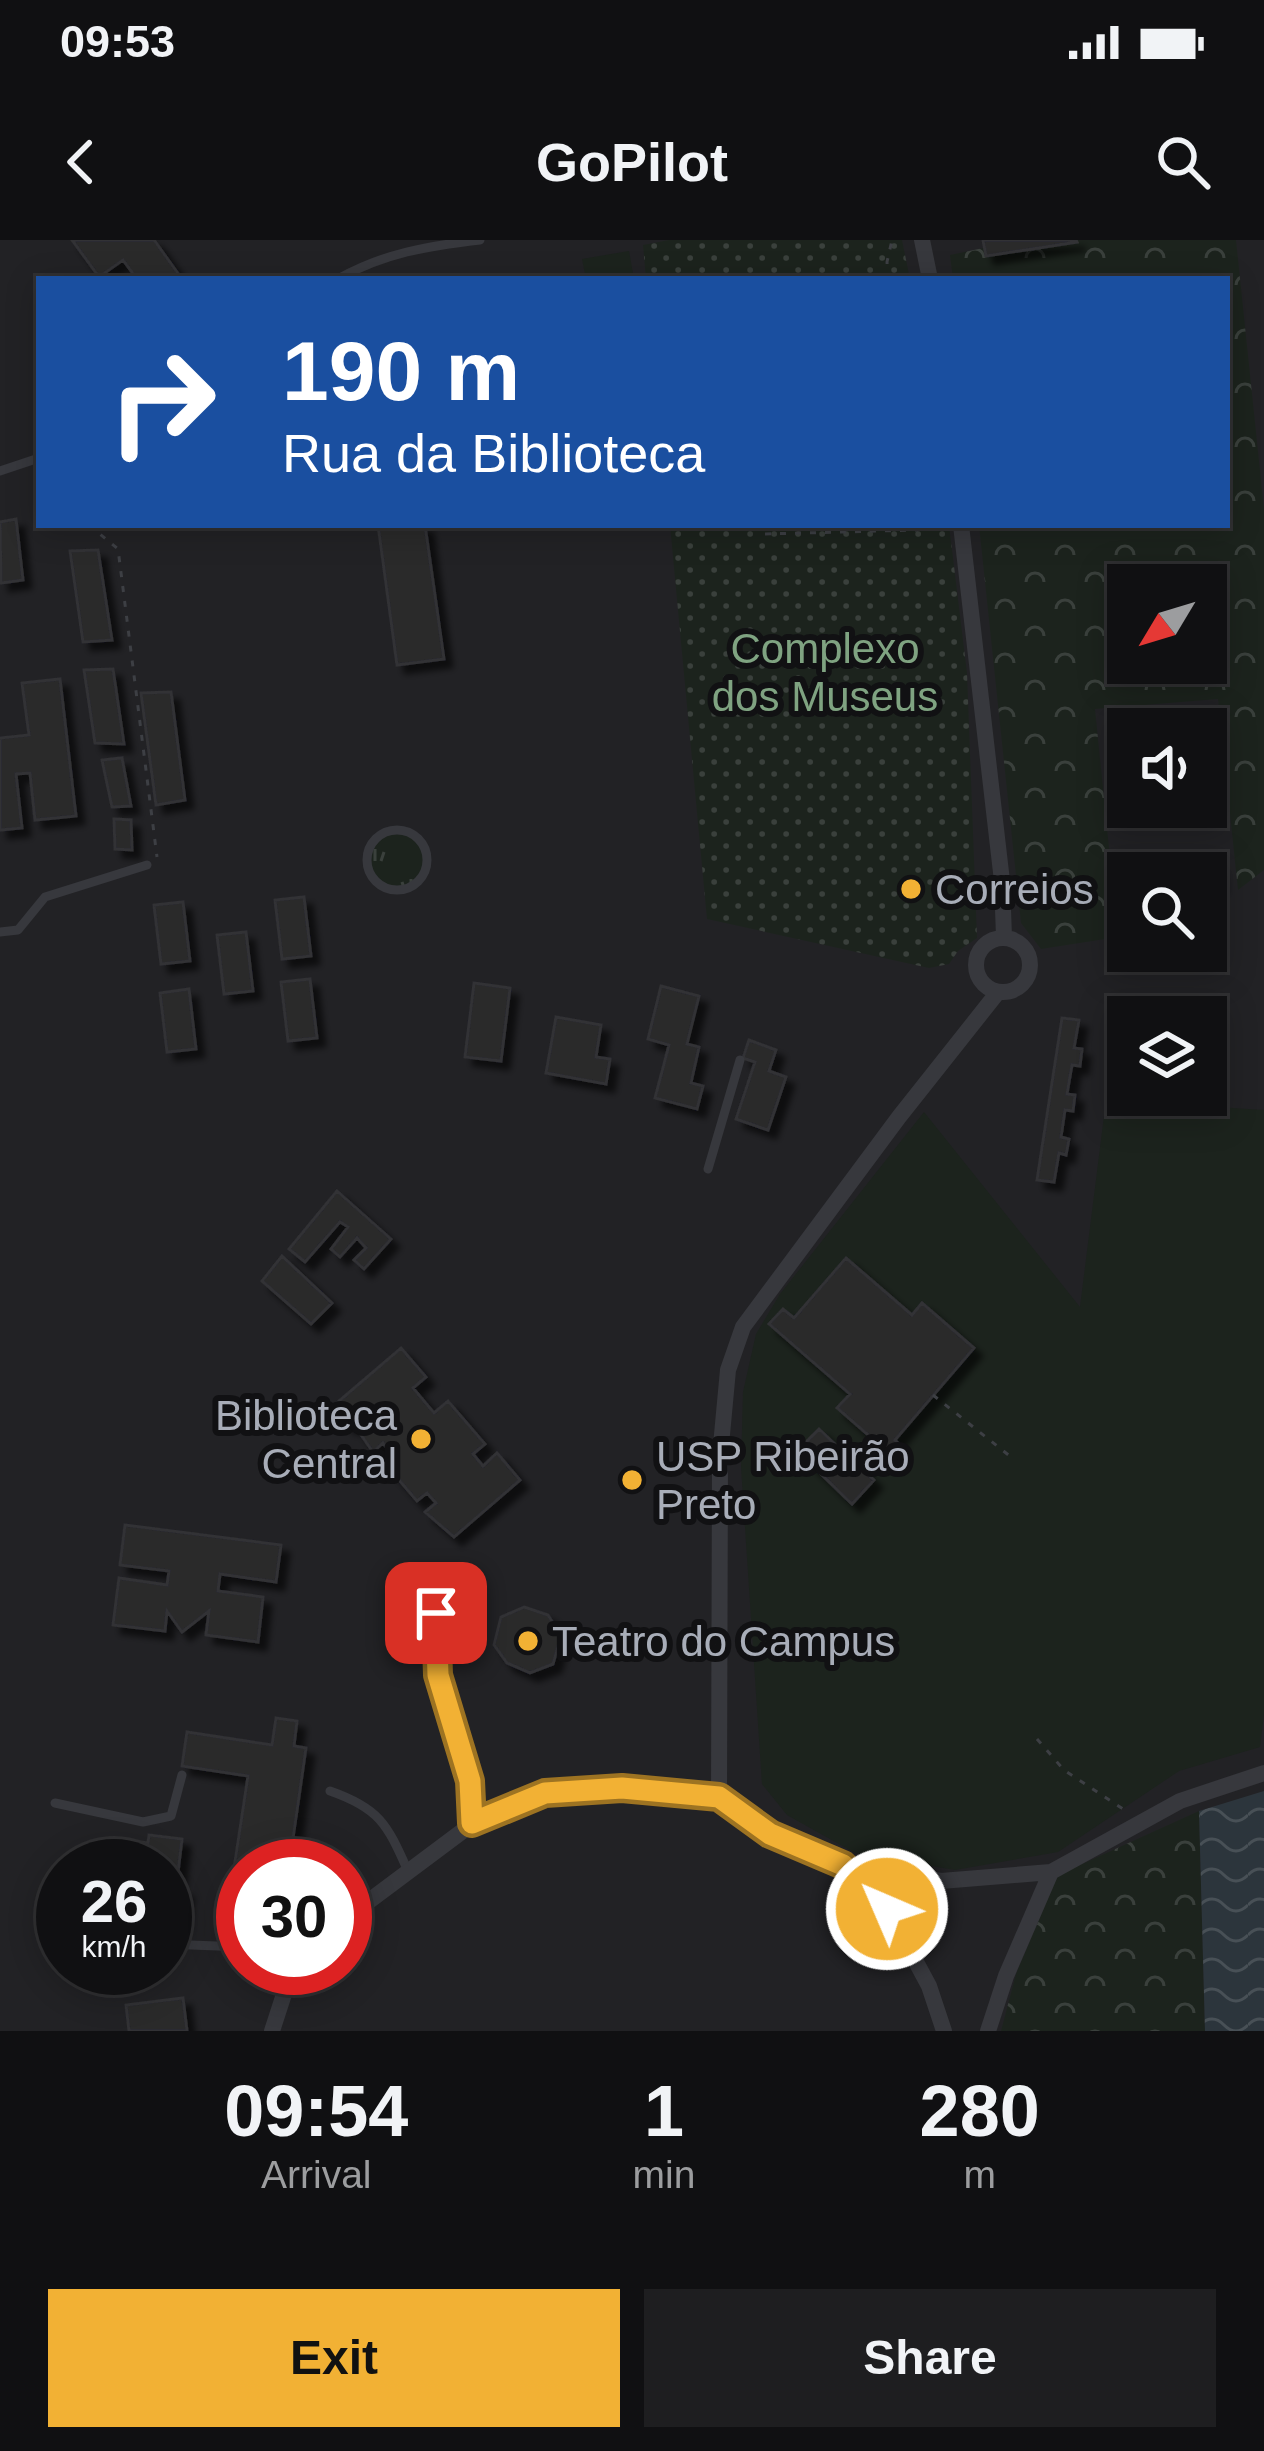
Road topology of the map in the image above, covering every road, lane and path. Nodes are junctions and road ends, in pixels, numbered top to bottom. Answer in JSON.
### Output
{"nodes":[{"id":1,"x":480,"y":240,"type":"edge"},
{"id":2,"x":892,"y":240,"type":"edge"},
{"id":3,"x":922,"y":240,"type":"edge"},
{"id":4,"x":343,"y":276,"type":"edge"},
{"id":5,"x":888,"y":276,"type":"edge"},
{"id":6,"x":929,"y":276,"type":"edge"},
{"id":7,"x":36,"y":459,"type":"edge"},
{"id":8,"x":0,"y":471,"type":"edge"},
{"id":9,"x":93,"y":528,"type":"edge"},
{"id":10,"x":961,"y":528,"type":"edge"},
{"id":11,"x":918,"y":530,"type":"dead end"},
{"id":12,"x":765,"y":534,"type":"dead end"},
{"id":13,"x":395,"y":830,"type":"joint"},
{"id":14,"x":152,"y":865,"type":"joint"},
{"id":15,"x":0,"y":932,"type":"edge"},
{"id":16,"x":1004,"y":937,"type":"junction"},
{"id":17,"x":998,"y":992,"type":"junction"},
{"id":18,"x":740,"y":1060,"type":"dead end"},
{"id":19,"x":708,"y":1169,"type":"dead end"},
{"id":20,"x":933,"y":1395,"type":"dead end"},
{"id":21,"x":1011,"y":1457,"type":"dead end"},
{"id":22,"x":436,"y":1613,"type":"dead end"},
{"id":23,"x":1037,"y":1739,"type":"dead end"},
{"id":24,"x":1264,"y":1773,"type":"edge"},
{"id":25,"x":182,"y":1775,"type":"dead end"},
{"id":26,"x":330,"y":1791,"type":"dead end"},
{"id":27,"x":719,"y":1797,"type":"junction"},
{"id":28,"x":55,"y":1804,"type":"dead end"},
{"id":29,"x":1144,"y":1820,"type":"junction"},
{"id":30,"x":472,"y":1823,"type":"junction"},
{"id":31,"x":843,"y":1865,"type":"junction"},
{"id":32,"x":407,"y":1869,"type":"junction"},
{"id":33,"x":1051,"y":1872,"type":"junction"},
{"id":34,"x":372,"y":1897,"type":"edge"},
{"id":35,"x":283,"y":1995,"type":"edge"},
{"id":36,"x":272,"y":2031,"type":"edge"},
{"id":37,"x":944,"y":2031,"type":"edge"},
{"id":38,"x":988,"y":2031,"type":"edge"}],
"edges":[{"from":1,"to":4,"type":"lane"},
{"from":2,"to":5,"type":"path"},
{"from":3,"to":6,"type":"street"},
{"from":7,"to":8,"type":"lane"},
{"from":9,"to":14,"type":"path"},
{"from":10,"to":16,"type":"street"},
{"from":11,"to":12,"type":"path"},
{"from":13,"to":13,"type":"lane"},
{"from":14,"to":15,"type":"lane"},
{"from":16,"to":17,"type":"street"},
{"from":16,"to":17,"type":"street"},
{"from":17,"to":27,"type":"street"},
{"from":18,"to":19,"type":"lane"},
{"from":20,"to":21,"type":"path"},
{"from":22,"to":30,"type":"lane"},
{"from":23,"to":29,"type":"path"},
{"from":24,"to":29,"type":"street"},
{"from":25,"to":28,"type":"lane"},
{"from":26,"to":32,"type":"lane"},
{"from":27,"to":30,"type":"street"},
{"from":27,"to":31,"type":"street"},
{"from":29,"to":33,"type":"street"},
{"from":30,"to":32,"type":"street"},
{"from":31,"to":33,"type":"street"},
{"from":31,"to":37,"type":"street"},
{"from":32,"to":34,"type":"street"},
{"from":33,"to":38,"type":"street"},
{"from":35,"to":36,"type":"street"}]}
